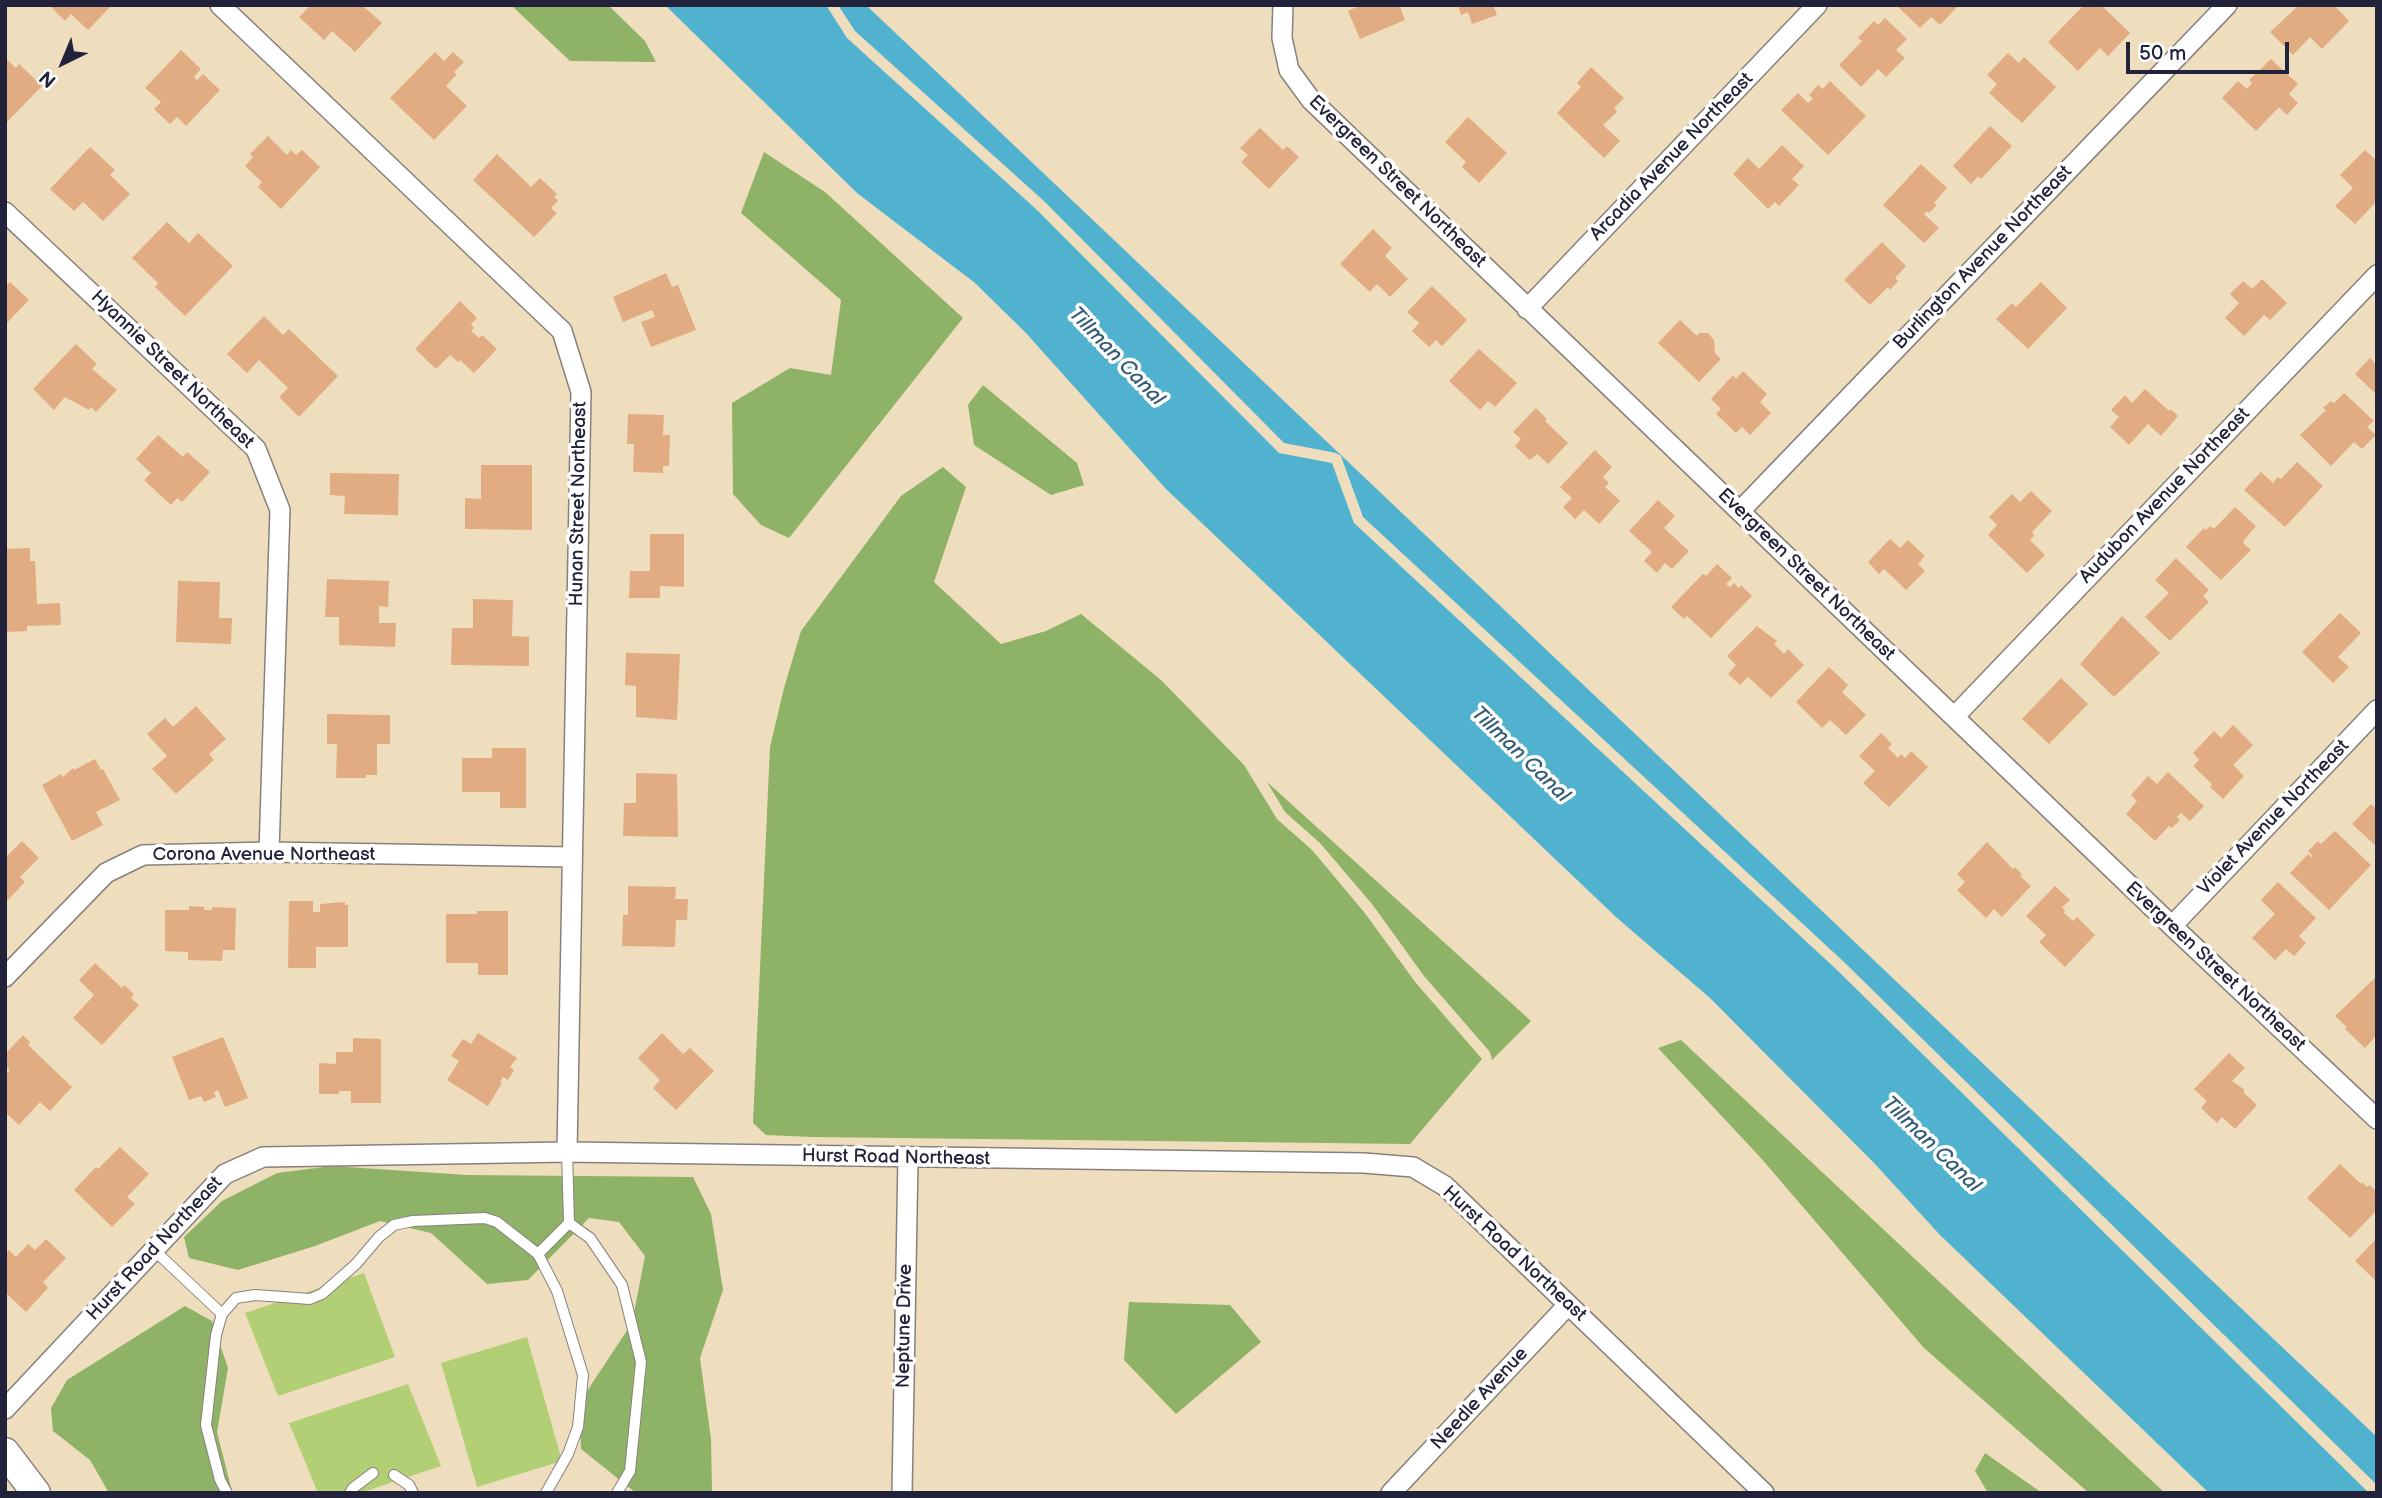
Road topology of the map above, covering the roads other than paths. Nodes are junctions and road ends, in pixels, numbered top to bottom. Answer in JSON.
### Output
{"nodes":[{"id":1,"x":220,"y":5,"type":"edge"},
{"id":2,"x":1283,"y":5,"type":"edge"},
{"id":3,"x":1817,"y":5,"type":"edge"},
{"id":4,"x":2227,"y":5,"type":"edge"},
{"id":5,"x":5,"y":212,"type":"edge"},
{"id":6,"x":2377,"y":275,"type":"edge"},
{"id":7,"x":1527,"y":309,"type":"junction"},
{"id":8,"x":1740,"y":511,"type":"junction"},
{"id":9,"x":2377,"y":710,"type":"edge"},
{"id":10,"x":1954,"y":717,"type":"junction"},
{"id":11,"x":269,"y":852,"type":"junction"},
{"id":12,"x":572,"y":857,"type":"junction"},
{"id":13,"x":2172,"y":926,"type":"junction"},
{"id":14,"x":5,"y":977,"type":"edge"},
{"id":15,"x":2377,"y":1119,"type":"edge"},
{"id":16,"x":567,"y":1153,"type":"junction"},
{"id":17,"x":908,"y":1158,"type":"junction"},
{"id":18,"x":569,"y":1223,"type":"junction"},
{"id":19,"x":154,"y":1250,"type":"junction"},
{"id":20,"x":538,"y":1254,"type":"junction"},
{"id":21,"x":1569,"y":1305,"type":"junction"},
{"id":22,"x":222,"y":1314,"type":"junction"},
{"id":23,"x":5,"y":1409,"type":"edge"},
{"id":24,"x":5,"y":1452,"type":"edge"},
{"id":25,"x":373,"y":1473,"type":"dead end"},
{"id":26,"x":394,"y":1475,"type":"dead end"},
{"id":27,"x":36,"y":1493,"type":"edge"},
{"id":28,"x":228,"y":1493,"type":"edge"},
{"id":29,"x":350,"y":1493,"type":"edge"},
{"id":30,"x":413,"y":1493,"type":"edge"},
{"id":31,"x":546,"y":1493,"type":"edge"},
{"id":32,"x":617,"y":1493,"type":"edge"},
{"id":33,"x":902,"y":1493,"type":"edge"},
{"id":34,"x":1391,"y":1493,"type":"edge"},
{"id":35,"x":1764,"y":1493,"type":"edge"}],
"edges":[{"from":1,"to":12,"type":"street","name":"Hunan Street Northeast"},
{"from":2,"to":7,"type":"street","name":"Evergreen Street Northeast"},
{"from":3,"to":7,"type":"street","name":"Arcadia Avenue Northeast"},
{"from":4,"to":8,"type":"street","name":"Burlington Avenue Northeast"},
{"from":5,"to":11,"type":"street","name":"Hyannie Street Northeast"},
{"from":6,"to":10,"type":"street","name":"Audubon Avenue Northeast"},
{"from":7,"to":8,"type":"street","name":"Evergreen Street Northeast"},
{"from":8,"to":10,"type":"street","name":"Evergreen Street Northeast"},
{"from":9,"to":13,"type":"street","name":"Violet Avenue Northeast"},
{"from":10,"to":13,"type":"street","name":"Evergreen Street Northeast"},
{"from":11,"to":12,"type":"street","name":"Corona Avenue Northeast"},
{"from":11,"to":14,"type":"street","name":"Corona Avenue Northeast"},
{"from":12,"to":16,"type":"street","name":"Hunan Street Northeast"},
{"from":13,"to":15,"type":"street","name":"Evergreen Street Northeast"},
{"from":16,"to":17,"type":"street","name":"Hurst Road Northeast"},
{"from":16,"to":18,"type":"lane"},
{"from":16,"to":19,"type":"street","name":"Hurst Road Northeast"},
{"from":17,"to":21,"type":"street","name":"Hurst Road Northeast"},
{"from":17,"to":33,"type":"street","name":"Neptune Drive"},
{"from":18,"to":20,"type":"lane"},
{"from":18,"to":32,"type":"lane"},
{"from":19,"to":22,"type":"lane"},
{"from":19,"to":23,"type":"street","name":"Hurst Road Northeast"},
{"from":20,"to":22,"type":"lane"},
{"from":20,"to":31,"type":"lane"},
{"from":21,"to":34,"type":"street","name":"Needle Avenue"},
{"from":21,"to":35,"type":"street","name":"Hurst Road Northeast"},
{"from":22,"to":28,"type":"lane"},
{"from":24,"to":27,"type":"street"},
{"from":25,"to":29,"type":"lane"},
{"from":26,"to":30,"type":"lane"}]}
